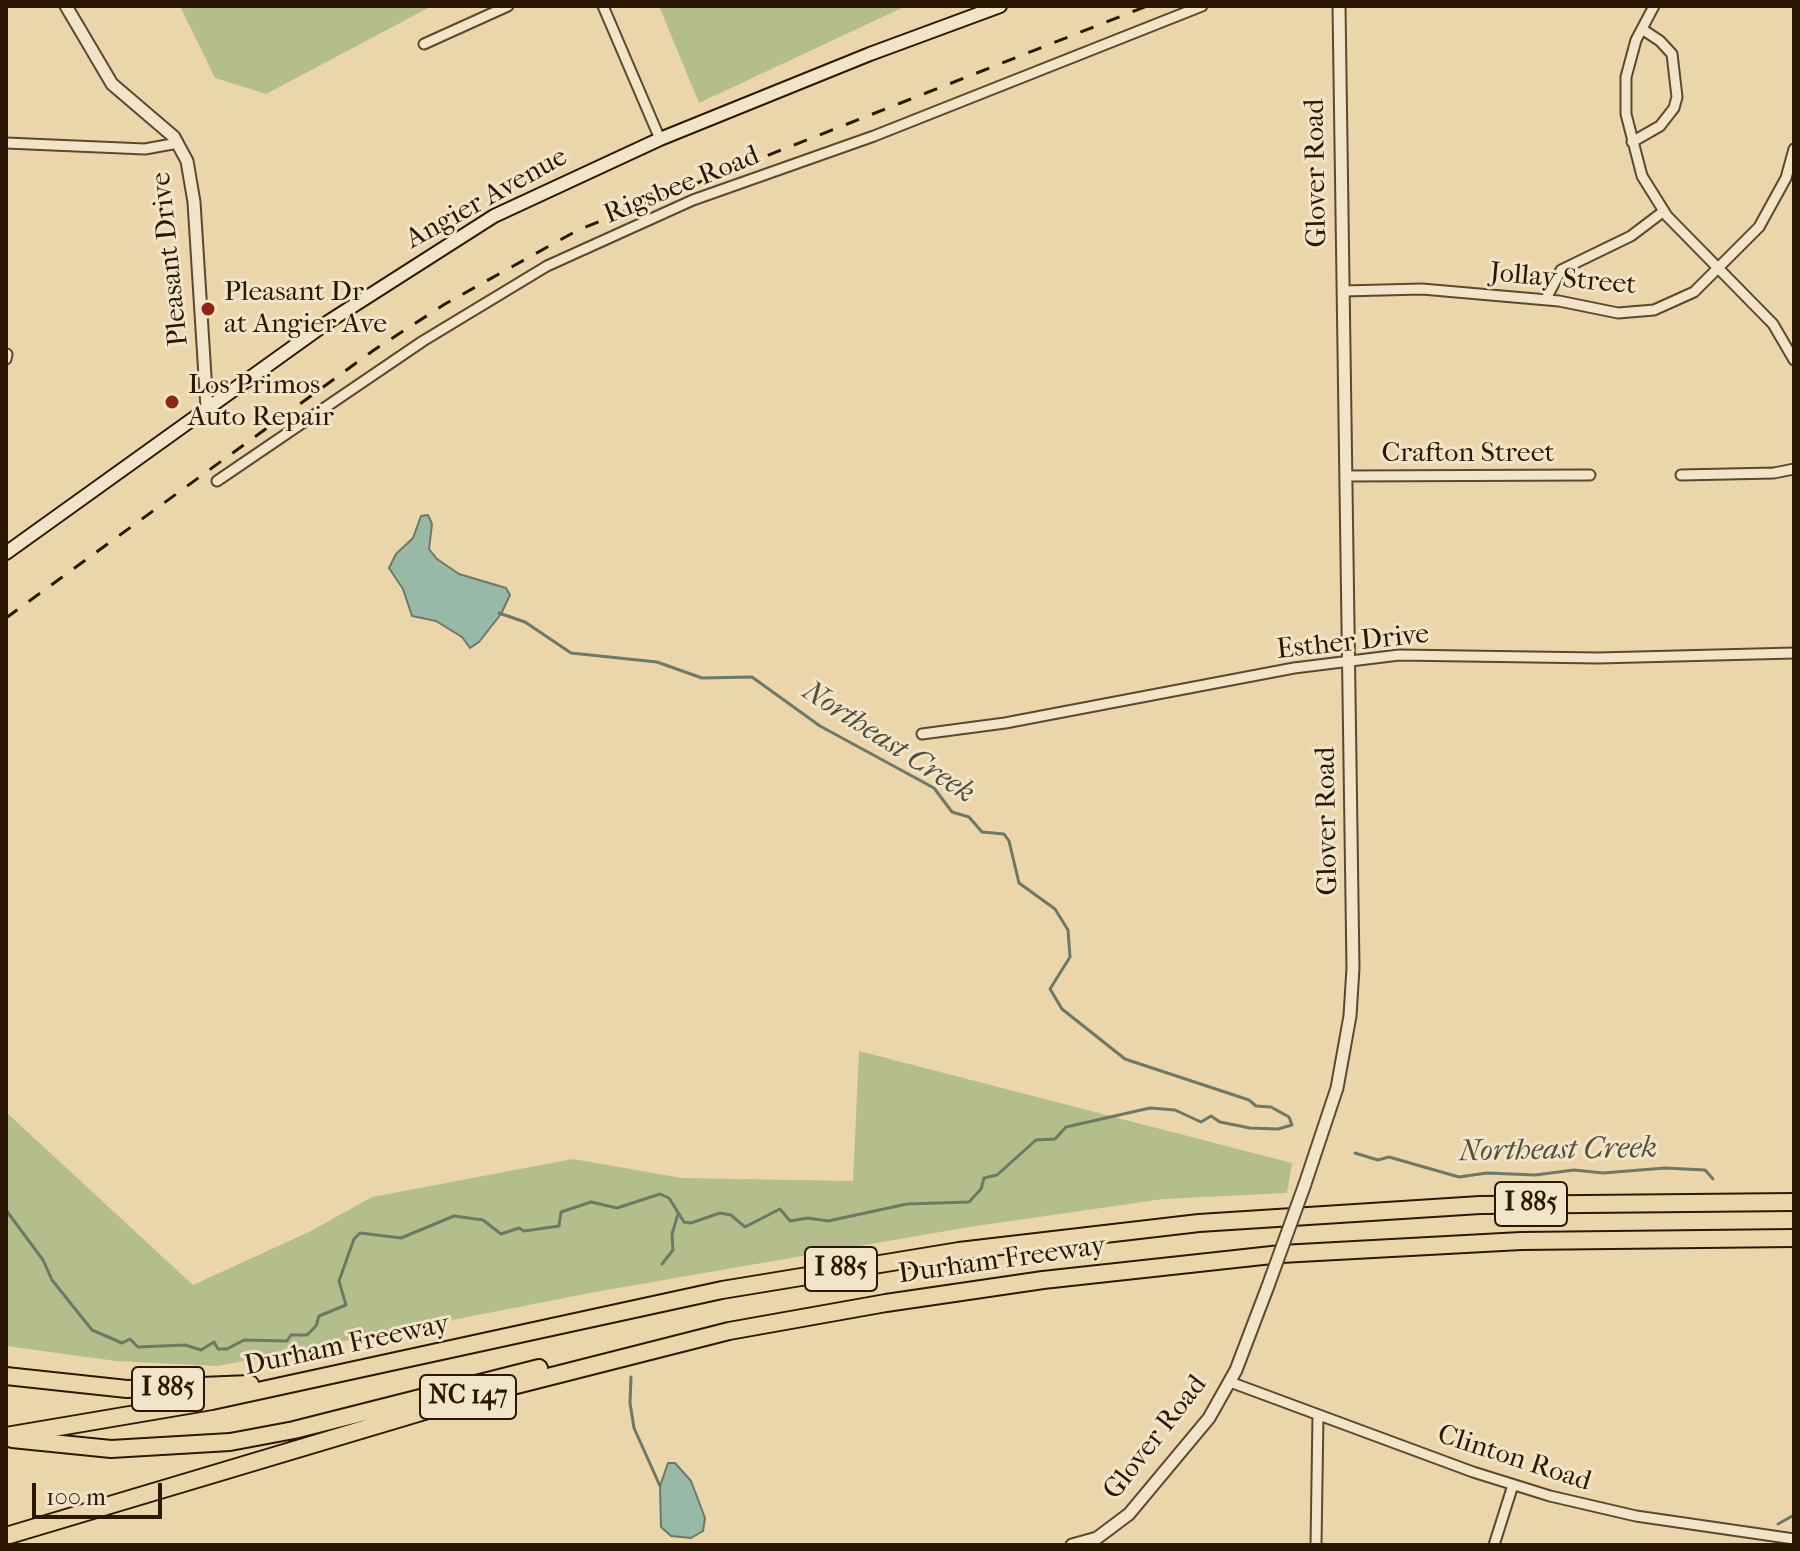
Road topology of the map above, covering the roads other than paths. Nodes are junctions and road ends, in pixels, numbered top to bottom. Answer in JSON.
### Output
{"nodes":[{"id":1,"x":66,"y":6,"type":"edge"},
{"id":2,"x":508,"y":6,"type":"edge"},
{"id":3,"x":603,"y":6,"type":"edge"},
{"id":4,"x":1000,"y":6,"type":"edge"},
{"id":5,"x":1202,"y":6,"type":"edge"},
{"id":6,"x":1339,"y":6,"type":"edge"},
{"id":7,"x":1654,"y":6,"type":"edge"},
{"id":8,"x":1642,"y":29,"type":"junction"},
{"id":9,"x":424,"y":44,"type":"dead end"},
{"id":10,"x":660,"y":139,"type":"junction"},
{"id":11,"x":1632,"y":142,"type":"junction"},
{"id":12,"x":6,"y":143,"type":"edge"},
{"id":13,"x":178,"y":143,"type":"junction"},
{"id":14,"x":1794,"y":149,"type":"edge"},
{"id":15,"x":1664,"y":211,"type":"junction"},
{"id":16,"x":1720,"y":267,"type":"junction"},
{"id":17,"x":1343,"y":291,"type":"junction"},
{"id":18,"x":1546,"y":299,"type":"junction"},
{"id":19,"x":1794,"y":360,"type":"edge"},
{"id":20,"x":207,"y":408,"type":"junction"},
{"id":21,"x":1794,"y":469,"type":"edge"},
{"id":22,"x":1590,"y":475,"type":"dead end"},
{"id":23,"x":1681,"y":475,"type":"dead end"},
{"id":24,"x":1346,"y":476,"type":"junction"},
{"id":25,"x":217,"y":481,"type":"dead end"},
{"id":26,"x":6,"y":553,"type":"edge"},
{"id":27,"x":1794,"y":653,"type":"edge"},
{"id":28,"x":1349,"y":661,"type":"junction"},
{"id":29,"x":922,"y":734,"type":"dead end"},
{"id":30,"x":1794,"y":1202,"type":"edge"},
{"id":31,"x":1794,"y":1238,"type":"edge"},
{"id":32,"x":729,"y":1331,"type":"junction"},
{"id":33,"x":6,"y":1376,"type":"edge"},
{"id":34,"x":331,"y":1376,"type":"junction"},
{"id":35,"x":1230,"y":1382,"type":"junction"},
{"id":36,"x":1318,"y":1415,"type":"junction"},
{"id":37,"x":6,"y":1437,"type":"edge"},
{"id":38,"x":1513,"y":1485,"type":"junction"},
{"id":39,"x":6,"y":1536,"type":"edge"},
{"id":40,"x":1794,"y":1539,"type":"edge"},
{"id":41,"x":1072,"y":1545,"type":"edge"},
{"id":42,"x":1316,"y":1545,"type":"edge"},
{"id":43,"x":1494,"y":1545,"type":"edge"}],
"edges":[{"from":1,"to":13,"type":"street","name":"Pleasant Drive"},
{"from":2,"to":9,"type":"street"},
{"from":3,"to":10,"type":"street"},
{"from":4,"to":10,"type":"main road","name":"Angier Avenue"},
{"from":5,"to":25,"type":"street","name":"Rigsbee Road"},
{"from":6,"to":17,"type":"street","name":"Glover Road"},
{"from":7,"to":8,"type":"street"},
{"from":8,"to":11,"type":"street"},
{"from":8,"to":11,"type":"street"},
{"from":10,"to":20,"type":"main road","name":"Angier Avenue"},
{"from":11,"to":15,"type":"street"},
{"from":12,"to":13,"type":"street"},
{"from":13,"to":20,"type":"street","name":"Pleasant Drive"},
{"from":14,"to":16,"type":"street","name":"Jollay Street"},
{"from":15,"to":16,"type":"street"},
{"from":15,"to":18,"type":"street"},
{"from":16,"to":18,"type":"street","name":"Jollay Street"},
{"from":16,"to":19,"type":"street"},
{"from":17,"to":18,"type":"street","name":"Jollay Street"},
{"from":17,"to":24,"type":"street","name":"Glover Road"},
{"from":20,"to":26,"type":"main road","name":"Angier Avenue"},
{"from":21,"to":23,"type":"street"},
{"from":22,"to":24,"type":"street","name":"Crafton Street"},
{"from":24,"to":28,"type":"street","name":"Glover Road"},
{"from":27,"to":28,"type":"street","name":"Esther Drive"},
{"from":28,"to":29,"type":"street","name":"Esther Drive"},
{"from":28,"to":35,"type":"street","name":"Glover Road","bridge":true},
{"from":30,"to":34,"type":"highway","name":"Durham Freeway","number":"I 885"},
{"from":31,"to":32,"type":"highway","name":"Durham Freeway","number":"I 885"},
{"from":32,"to":37,"type":"highway","number":"I 885"},
{"from":32,"to":39,"type":"highway","name":"Durham Freeway","number":"NC 147"},
{"from":33,"to":34,"type":"highway","number":"I 885"},
{"from":34,"to":37,"type":"highway","name":"Durham Freeway"},
{"from":35,"to":36,"type":"street","name":"Clinton Road"},
{"from":35,"to":41,"type":"street","name":"Glover Road"},
{"from":36,"to":38,"type":"street","name":"Clinton Road"},
{"from":36,"to":42,"type":"street"},
{"from":38,"to":40,"type":"street","name":"Clinton Road"},
{"from":38,"to":43,"type":"street"}]}
